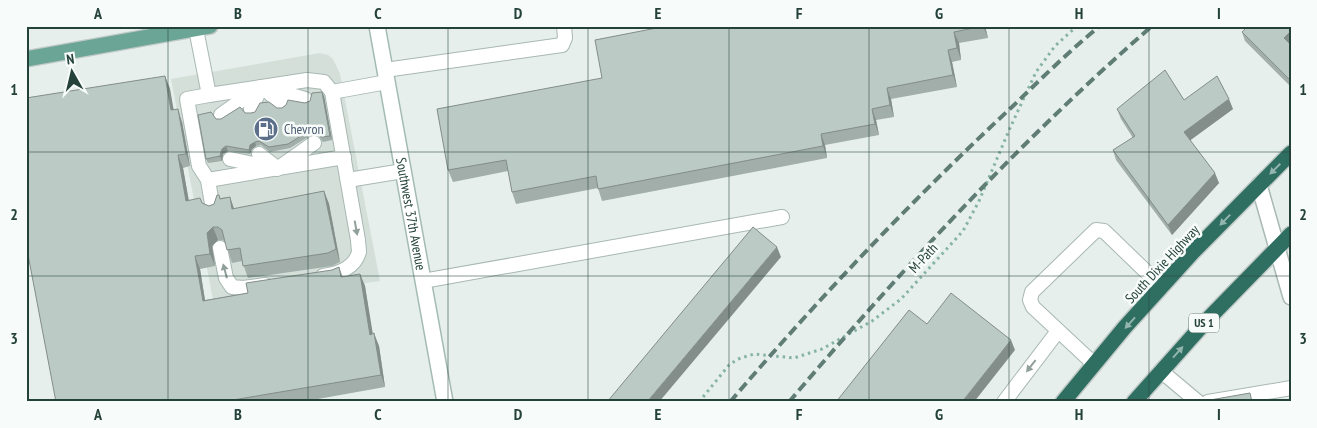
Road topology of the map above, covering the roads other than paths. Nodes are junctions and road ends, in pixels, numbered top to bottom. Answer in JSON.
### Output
{"nodes":[{"id":1,"x":377,"y":26,"type":"edge"},
{"id":2,"x":564,"y":26,"type":"edge"},
{"id":3,"x":203,"y":27,"type":"edge"},
{"id":4,"x":26,"y":59,"type":"edge"},
{"id":5,"x":386,"y":76,"type":"junction"},
{"id":6,"x":261,"y":86,"type":"junction"},
{"id":7,"x":332,"y":92,"type":"junction"},
{"id":8,"x":209,"y":95,"type":"junction"},
{"id":9,"x":305,"y":99,"type":"dead end"},
{"id":10,"x":281,"y":104,"type":"dead end"},
{"id":11,"x":251,"y":109,"type":"dead end"},
{"id":12,"x":221,"y":115,"type":"dead end"},
{"id":13,"x":314,"y":143,"type":"dead end"},
{"id":14,"x":290,"y":148,"type":"edge"},
{"id":15,"x":259,"y":154,"type":"dead end"},
{"id":16,"x":1291,"y":154,"type":"edge"},
{"id":17,"x":344,"y":157,"type":"junction"},
{"id":18,"x":230,"y":159,"type":"dead end"},
{"id":19,"x":277,"y":169,"type":"junction"},
{"id":20,"x":403,"y":171,"type":"junction"},
{"id":21,"x":208,"y":180,"type":"junction"},
{"id":22,"x":348,"y":180,"type":"junction"},
{"id":23,"x":1259,"y":185,"type":"junction"},
{"id":24,"x":213,"y":210,"type":"edge"},
{"id":25,"x":782,"y":218,"type":"dead end"},
{"id":26,"x":1291,"y":234,"type":"edge"},
{"id":27,"x":220,"y":248,"type":"edge"},
{"id":28,"x":1277,"y":248,"type":"junction"},
{"id":29,"x":307,"y":278,"type":"edge"},
{"id":30,"x":280,"y":282,"type":"edge"},
{"id":31,"x":423,"y":282,"type":"junction"},
{"id":32,"x":1162,"y":287,"type":"junction"},
{"id":33,"x":1291,"y":297,"type":"edge"},
{"id":34,"x":1058,"y":331,"type":"junction"},
{"id":35,"x":1094,"y":364,"type":"junction"},
{"id":36,"x":1161,"y":371,"type":"junction"},
{"id":37,"x":1291,"y":388,"type":"edge"},
{"id":38,"x":445,"y":402,"type":"edge"},
{"id":39,"x":1004,"y":402,"type":"edge"},
{"id":40,"x":1063,"y":402,"type":"edge"},
{"id":41,"x":1134,"y":402,"type":"edge"},
{"id":42,"x":1198,"y":402,"type":"edge"},
{"id":43,"x":1208,"y":402,"type":"edge"}],
"edges":[{"from":1,"to":5,"type":"main road","name":"Southwest 37th Avenue"},
{"from":2,"to":5,"type":"lane"},
{"from":3,"to":4,"type":"main road"},
{"from":3,"to":8,"type":"lane"},
{"from":5,"to":7,"type":"lane"},
{"from":5,"to":20,"type":"main road","name":"Southwest 37th Avenue"},
{"from":6,"to":7,"type":"lane"},
{"from":6,"to":8,"type":"lane"},
{"from":6,"to":9,"type":"lane"},
{"from":6,"to":10,"type":"lane"},
{"from":6,"to":11,"type":"lane"},
{"from":6,"to":12,"type":"lane"},
{"from":7,"to":17,"type":"lane"},
{"from":8,"to":21,"type":"lane"},
{"from":13,"to":19,"type":"lane"},
{"from":14,"to":19,"type":"lane"},
{"from":15,"to":19,"type":"lane"},
{"from":16,"to":23,"type":"highway","name":"South Dixie Highway","one_way":true},
{"from":17,"to":19,"type":"lane"},
{"from":17,"to":22,"type":"lane"},
{"from":18,"to":19,"type":"lane"},
{"from":19,"to":21,"type":"lane"},
{"from":20,"to":22,"type":"lane"},
{"from":20,"to":31,"type":"main road","name":"Southwest 37th Avenue"},
{"from":21,"to":24,"type":"lane"},
{"from":22,"to":29,"type":"lane","one_way":true},
{"from":23,"to":28,"type":"main road"},
{"from":23,"to":32,"type":"highway","name":"South Dixie Highway","one_way":true},
{"from":25,"to":31,"type":"lane"},
{"from":26,"to":28,"type":"highway","number":"US 1"},
{"from":30,"to":27,"type":"lane","one_way":true},
{"from":28,"to":33,"type":"main road"},
{"from":36,"to":28,"type":"highway","number":"US 1","one_way":true},
{"from":31,"to":38,"type":"main road","name":"Southwest 37th Avenue"},
{"from":32,"to":34,"type":"lane"},
{"from":32,"to":35,"type":"highway","name":"South Dixie Highway","one_way":true},
{"from":34,"to":35,"type":"lane"},
{"from":34,"to":39,"type":"lane","one_way":true},
{"from":35,"to":40,"type":"highway","name":"South Dixie Highway"},
{"from":36,"to":41,"type":"highway","number":"US 1"},
{"from":36,"to":42,"type":"lane"},
{"from":37,"to":43,"type":"lane"}]}
